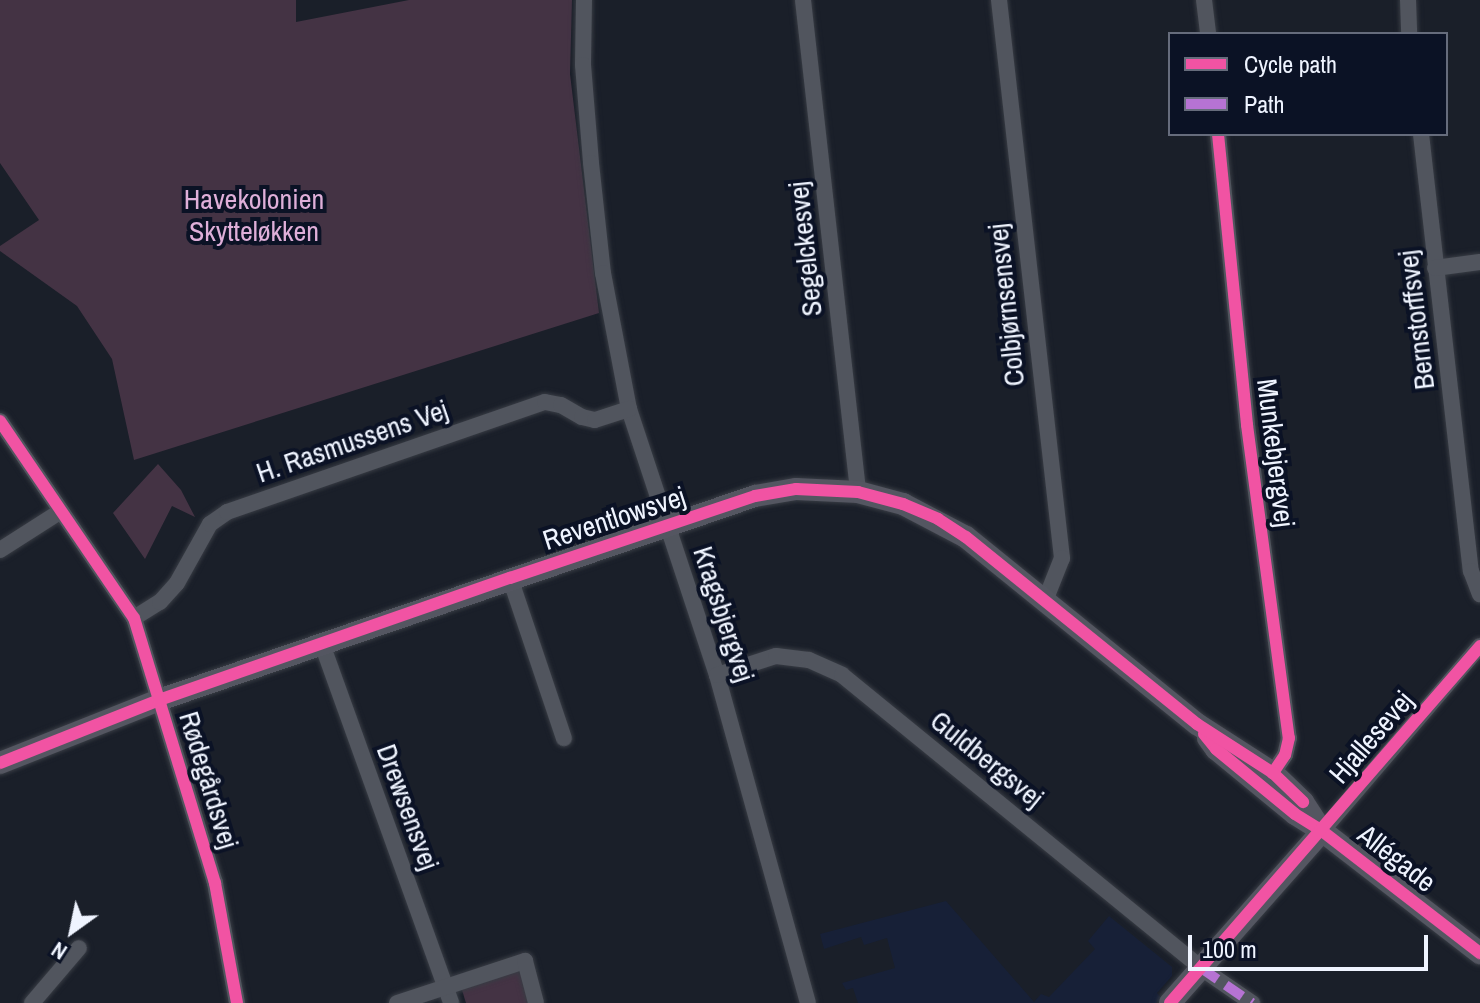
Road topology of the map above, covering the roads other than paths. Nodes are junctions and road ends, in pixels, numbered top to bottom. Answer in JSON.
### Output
{"nodes":[{"id":1,"x":584,"y":0,"type":"edge"},
{"id":2,"x":803,"y":0,"type":"edge"},
{"id":3,"x":999,"y":0,"type":"edge"},
{"id":4,"x":1204,"y":0,"type":"edge"},
{"id":5,"x":1408,"y":0,"type":"edge"},
{"id":6,"x":1208,"y":32,"type":"edge"},
{"id":7,"x":1409,"y":32,"type":"edge"},
{"id":8,"x":1218,"y":136,"type":"edge"},
{"id":9,"x":1421,"y":136,"type":"edge"},
{"id":10,"x":1480,"y":262,"type":"edge"},
{"id":11,"x":1435,"y":268,"type":"junction"},
{"id":12,"x":629,"y":409,"type":"junction"},
{"id":13,"x":0,"y":421,"type":"edge"},
{"id":14,"x":858,"y":492,"type":"junction"},
{"id":15,"x":61,"y":511,"type":"junction"},
{"id":16,"x":668,"y":525,"type":"junction"},
{"id":17,"x":0,"y":550,"type":"edge"},
{"id":18,"x":510,"y":578,"type":"junction"},
{"id":19,"x":1480,"y":594,"type":"edge"},
{"id":20,"x":1045,"y":601,"type":"junction"},
{"id":21,"x":134,"y":618,"type":"junction"},
{"id":22,"x":322,"y":644,"type":"junction"},
{"id":23,"x":1480,"y":646,"type":"edge"},
{"id":24,"x":717,"y":675,"type":"junction"},
{"id":25,"x":159,"y":700,"type":"junction"},
{"id":26,"x":1197,"y":724,"type":"junction"},
{"id":27,"x":564,"y":738,"type":"dead end"},
{"id":28,"x":0,"y":763,"type":"edge"},
{"id":29,"x":1273,"y":773,"type":"junction"},
{"id":30,"x":1322,"y":831,"type":"junction"},
{"id":31,"x":79,"y":948,"type":"dead end"},
{"id":32,"x":1480,"y":953,"type":"edge"},
{"id":33,"x":1201,"y":968,"type":"junction"},
{"id":34,"x":448,"y":996,"type":"edge"},
{"id":35,"x":32,"y":1003,"type":"edge"},
{"id":36,"x":237,"y":1003,"type":"edge"},
{"id":37,"x":397,"y":1003,"type":"edge"},
{"id":38,"x":536,"y":1003,"type":"edge"},
{"id":39,"x":808,"y":1003,"type":"edge"},
{"id":40,"x":1170,"y":1003,"type":"edge"},
{"id":41,"x":1252,"y":1003,"type":"edge"}],
"edges":[{"from":1,"to":12,"type":"street","name":"Kragsbjergvej"},
{"from":2,"to":14,"type":"street","name":"Segelckesvej"},
{"from":3,"to":20,"type":"street","name":"Colbjørnsensvej"},
{"from":4,"to":6,"type":"street"},
{"from":5,"to":7,"type":"street"},
{"from":8,"to":29,"type":"street","name":"Munkebjergvej"},
{"from":9,"to":11,"type":"street","name":"Bernstorffsvej"},
{"from":10,"to":11,"type":"street"},
{"from":11,"to":19,"type":"street","name":"Bernstorffsvej"},
{"from":12,"to":16,"type":"street","name":"Kragsbjergvej"},
{"from":12,"to":21,"type":"street","name":"H. Rasmussens Vej"},
{"from":13,"to":15,"type":"street","name":"Rødegårdsvej"},
{"from":14,"to":16,"type":"main road","name":"Reventlowsvej"},
{"from":14,"to":20,"type":"main road","name":"Reventlowsvej"},
{"from":15,"to":17,"type":"street"},
{"from":15,"to":21,"type":"street","name":"Rødegårdsvej"},
{"from":16,"to":18,"type":"main road","name":"Reventlowsvej"},
{"from":16,"to":24,"type":"street","name":"Kragsbjergvej"},
{"from":18,"to":22,"type":"main road","name":"Reventlowsvej"},
{"from":18,"to":27,"type":"street"},
{"from":20,"to":26,"type":"main road","name":"Reventlowsvej"},
{"from":21,"to":25,"type":"street","name":"Rødegårdsvej"},
{"from":22,"to":25,"type":"main road","name":"Reventlowsvej"},
{"from":22,"to":34,"type":"street","name":"Drewsensvej"},
{"from":23,"to":30,"type":"street","name":"Hjallesevej"},
{"from":24,"to":33,"type":"street","name":"Guldbergsvej"},
{"from":24,"to":39,"type":"street","name":"Kragsbjergvej"},
{"from":25,"to":28,"type":"main road","name":"Reventlowsvej"},
{"from":25,"to":36,"type":"street","name":"Rødegårdsvej"},
{"from":26,"to":29,"type":"main road","name":"Reventlowsvej"},
{"from":26,"to":30,"type":"main road","name":"Reventlowsvej"},
{"from":29,"to":30,"type":"main road","name":"Reventlowsvej"},
{"from":30,"to":32,"type":"main road","name":"Allégade"},
{"from":30,"to":33,"type":"main road","name":"Hjallesevej"},
{"from":31,"to":35,"type":"street"},
{"from":33,"to":40,"type":"main road","name":"Hjallesevej"},
{"from":33,"to":41,"type":"street","name":"Guldbergsvej"},
{"from":34,"to":37,"type":"street"},
{"from":34,"to":38,"type":"street"}]}
